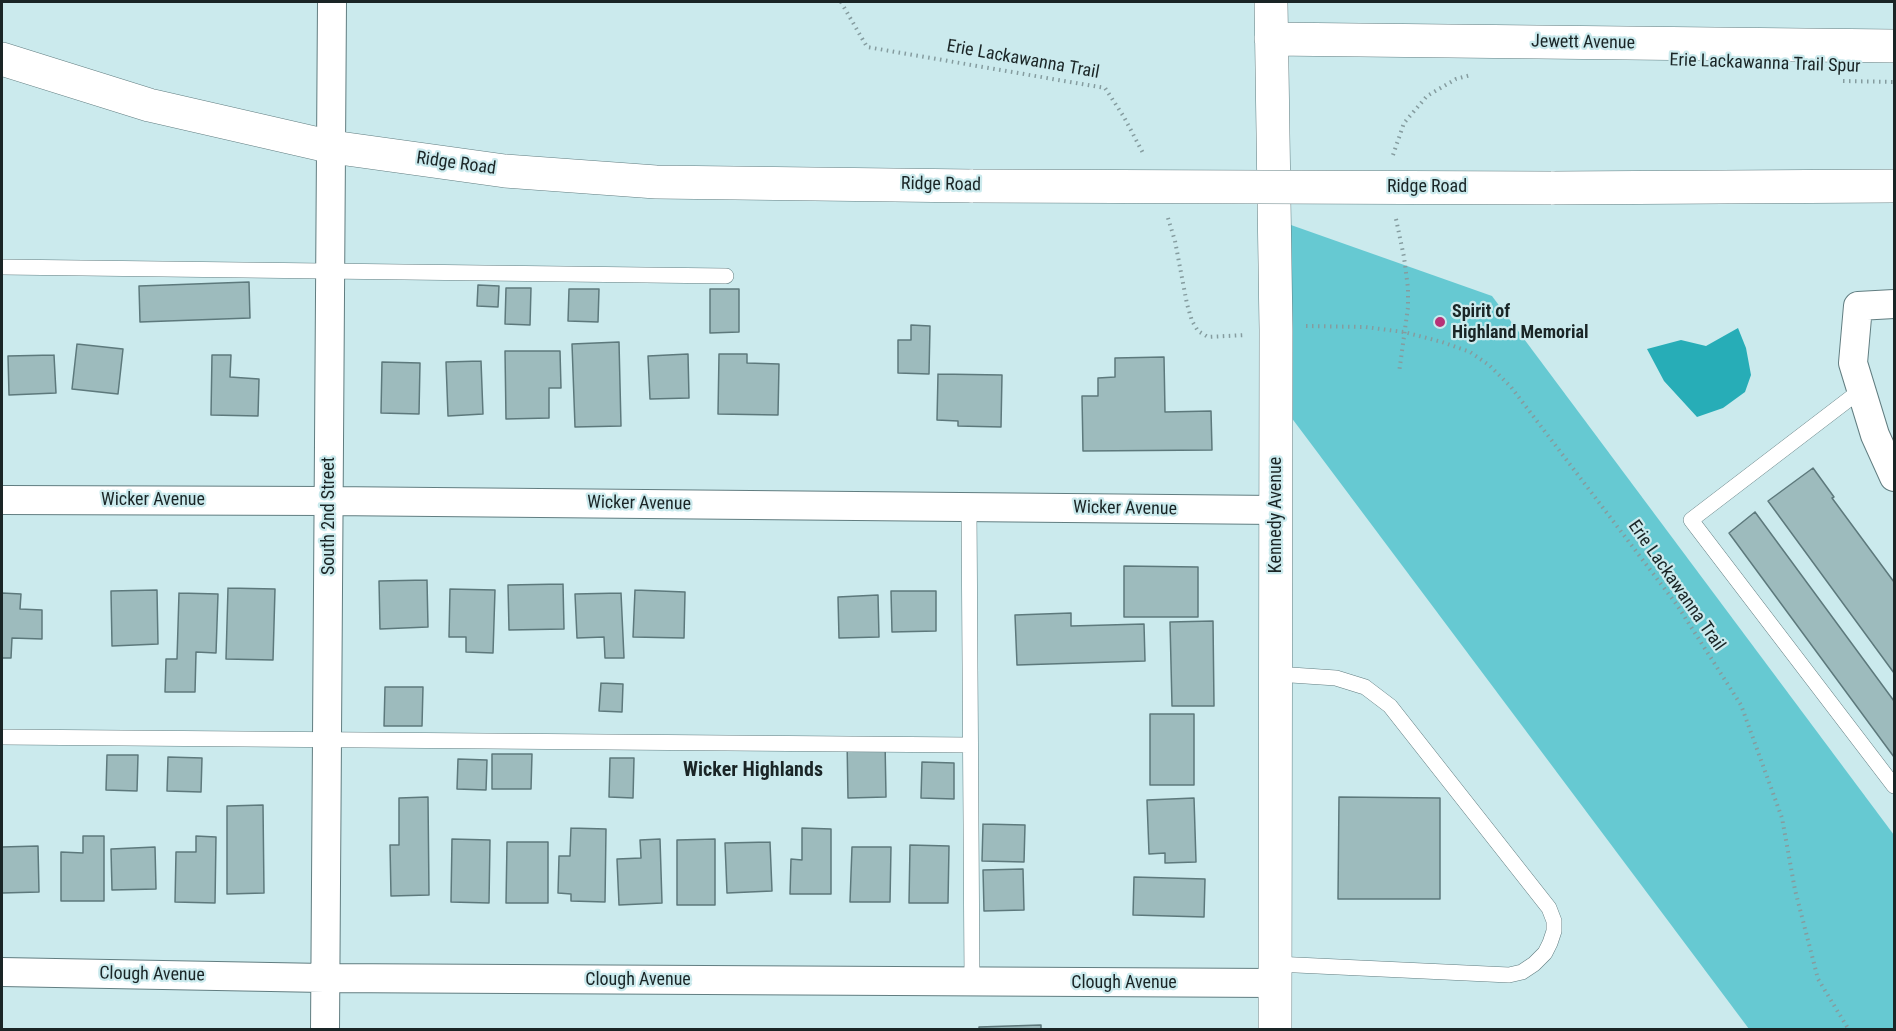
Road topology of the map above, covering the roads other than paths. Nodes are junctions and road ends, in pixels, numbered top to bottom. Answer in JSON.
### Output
{"nodes":[{"id":1,"x":332,"y":2,"type":"edge"},
{"id":2,"x":1271,"y":2,"type":"edge"},
{"id":3,"x":1271,"y":39,"type":"junction"},
{"id":4,"x":1894,"y":46,"type":"edge"},
{"id":5,"x":2,"y":59,"type":"edge"},
{"id":6,"x":332,"y":147,"type":"junction"},
{"id":7,"x":1894,"y":186,"type":"edge"},
{"id":8,"x":2,"y":267,"type":"edge"},
{"id":9,"x":331,"y":270,"type":"junction"},
{"id":10,"x":726,"y":276,"type":"dead end"},
{"id":11,"x":1894,"y":304,"type":"edge"},
{"id":12,"x":1861,"y":390,"type":"junction"},
{"id":13,"x":1894,"y":477,"type":"edge"},
{"id":14,"x":2,"y":500,"type":"edge"},
{"id":15,"x":329,"y":501,"type":"junction"},
{"id":16,"x":969,"y":507,"type":"junction"},
{"id":17,"x":1277,"y":510,"type":"junction"},
{"id":18,"x":1276,"y":674,"type":"junction"},
{"id":19,"x":2,"y":736,"type":"edge"},
{"id":20,"x":327,"y":739,"type":"junction"},
{"id":21,"x":970,"y":745,"type":"junction"},
{"id":22,"x":1894,"y":786,"type":"edge"},
{"id":23,"x":2,"y":972,"type":"edge"},
{"id":24,"x":1275,"y":974,"type":"junction"},
{"id":25,"x":324,"y":978,"type":"junction"},
{"id":26,"x":972,"y":982,"type":"junction"},
{"id":27,"x":325,"y":1029,"type":"edge"},
{"id":28,"x":1275,"y":1029,"type":"edge"}],
"edges":[{"from":1,"to":6,"type":"street","name":"South 2nd Street"},
{"from":2,"to":3,"type":"main road","name":"Kennedy Avenue"},
{"from":3,"to":4,"type":"main road","name":"Jewett Avenue"},
{"from":3,"to":17,"type":"main road","name":"Kennedy Avenue"},
{"from":5,"to":6,"type":"main road","name":"Ridge Road"},
{"from":6,"to":7,"type":"main road","name":"Ridge Road","bridge":true},
{"from":6,"to":9,"type":"street","name":"South 2nd Street"},
{"from":8,"to":9,"type":"lane"},
{"from":9,"to":10,"type":"lane"},
{"from":9,"to":15,"type":"street","name":"South 2nd Street"},
{"from":11,"to":12,"type":"street"},
{"from":12,"to":13,"type":"street"},
{"from":12,"to":22,"type":"lane"},
{"from":14,"to":15,"type":"street","name":"Wicker Avenue"},
{"from":15,"to":16,"type":"street","name":"Wicker Avenue"},
{"from":15,"to":20,"type":"street","name":"South 2nd Street"},
{"from":16,"to":17,"type":"street","name":"Wicker Avenue"},
{"from":16,"to":21,"type":"lane"},
{"from":17,"to":18,"type":"main road","name":"Kennedy Avenue"},
{"from":18,"to":24,"type":"main road","name":"Kennedy Avenue"},
{"from":18,"to":24,"type":"lane"},
{"from":19,"to":20,"type":"lane"},
{"from":20,"to":21,"type":"lane"},
{"from":20,"to":25,"type":"street","name":"South 2nd Street"},
{"from":21,"to":26,"type":"lane"},
{"from":23,"to":25,"type":"street","name":"Clough Avenue"},
{"from":24,"to":26,"type":"street","name":"Clough Avenue"},
{"from":24,"to":28,"type":"main road","name":"Kennedy Avenue"},
{"from":25,"to":26,"type":"street","name":"Clough Avenue"},
{"from":25,"to":27,"type":"street","name":"South 2nd Street"}]}
